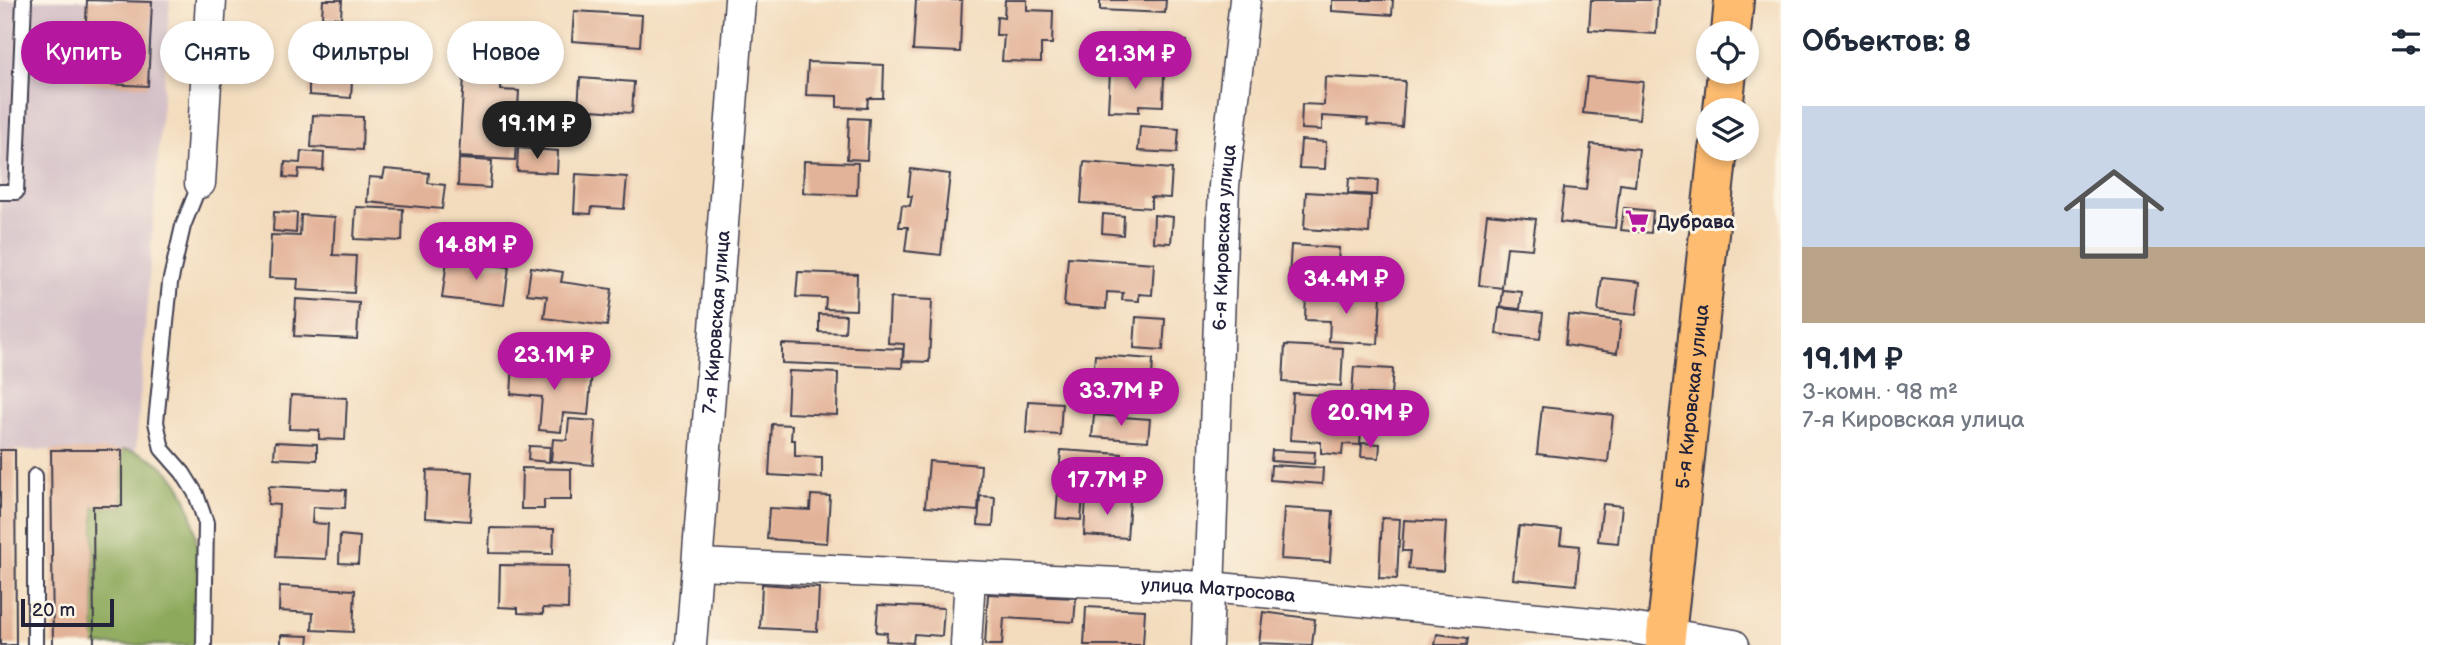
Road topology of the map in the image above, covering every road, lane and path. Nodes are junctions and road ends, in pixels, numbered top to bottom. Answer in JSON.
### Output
{"nodes":[{"id":1,"x":24,"y":0,"type":"edge"},
{"id":2,"x":211,"y":0,"type":"edge"},
{"id":3,"x":740,"y":0,"type":"edge"},
{"id":4,"x":1245,"y":0,"type":"edge"},
{"id":5,"x":1734,"y":0,"type":"edge"},
{"id":6,"x":1732,"y":21,"type":"edge"},
{"id":7,"x":1717,"y":161,"type":"edge"},
{"id":8,"x":200,"y":183,"type":"joint"},
{"id":9,"x":0,"y":192,"type":"edge"},
{"id":10,"x":35,"y":476,"type":"dead end"},
{"id":11,"x":699,"y":564,"type":"junction"},
{"id":12,"x":970,"y":577,"type":"junction"},
{"id":13,"x":1209,"y":587,"type":"junction"},
{"id":14,"x":1665,"y":639,"type":"edge"},
{"id":15,"x":35,"y":645,"type":"edge"},
{"id":16,"x":204,"y":645,"type":"edge"},
{"id":17,"x":691,"y":645,"type":"edge"},
{"id":18,"x":967,"y":645,"type":"edge"},
{"id":19,"x":1207,"y":645,"type":"edge"},
{"id":20,"x":1734,"y":645,"type":"edge"}],
"edges":[{"from":1,"to":9,"type":"lane"},
{"from":2,"to":8,"type":"street"},
{"from":3,"to":11,"type":"street","name":"7-я Кировская улица"},
{"from":4,"to":13,"type":"street","name":"6-я Кировская улица"},
{"from":5,"to":6,"type":"main road"},
{"from":7,"to":14,"type":"main road","name":"5-я Кировская улица"},
{"from":8,"to":16,"type":"lane"},
{"from":10,"to":15,"type":"lane"},
{"from":11,"to":12,"type":"street","name":"улица Матросова"},
{"from":11,"to":17,"type":"street","name":"7-я Кировская улица"},
{"from":12,"to":13,"type":"street","name":"улица Матросова"},
{"from":12,"to":18,"type":"street"},
{"from":13,"to":14,"type":"street","name":"улица Матросова"},
{"from":13,"to":19,"type":"street","name":"6-я Кировская улица"},
{"from":14,"to":20,"type":"street","name":"улица Матросова"}]}
